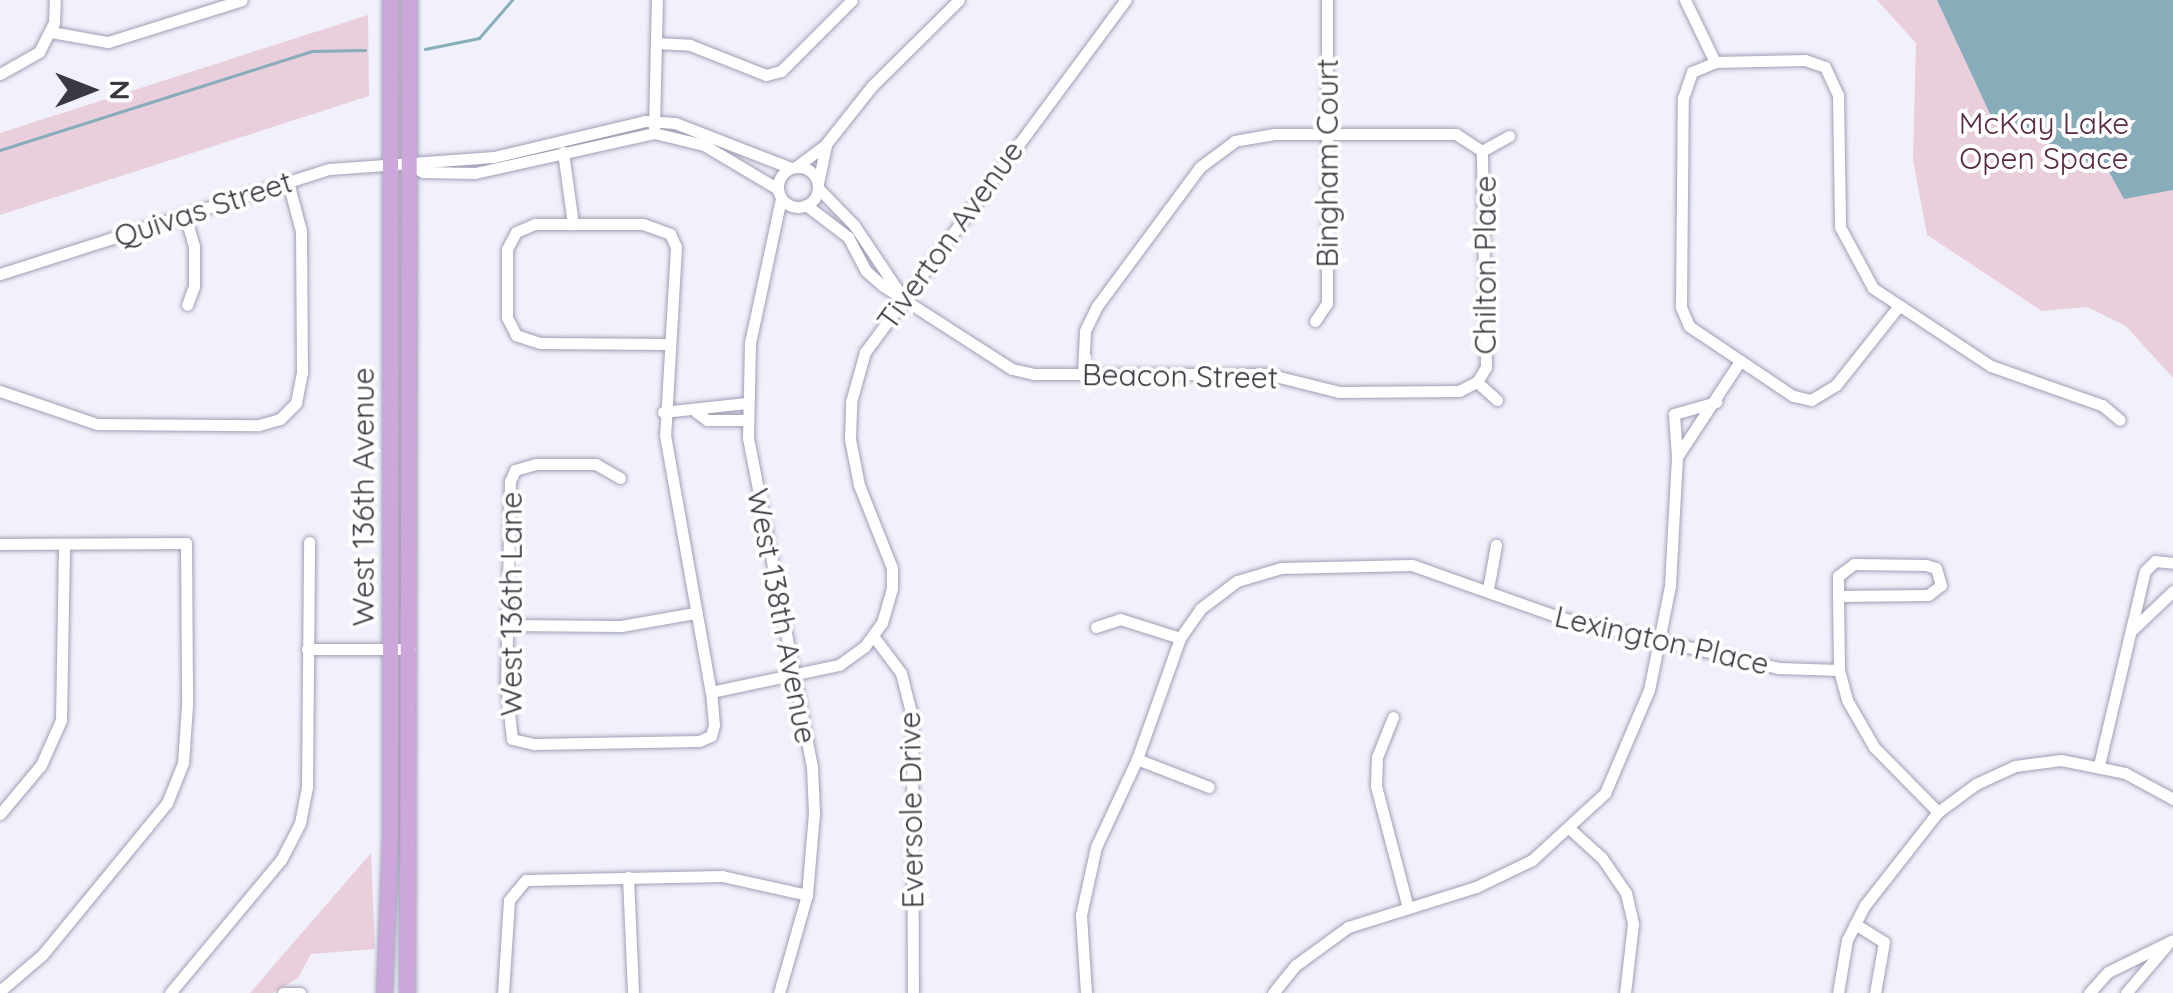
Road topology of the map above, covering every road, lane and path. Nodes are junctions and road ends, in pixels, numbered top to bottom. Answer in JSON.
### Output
{"nodes":[{"id":1,"x":55,"y":0,"type":"edge"},
{"id":2,"x":242,"y":0,"type":"edge"},
{"id":3,"x":390,"y":0,"type":"edge"},
{"id":4,"x":410,"y":0,"type":"edge"},
{"id":5,"x":657,"y":0,"type":"edge"},
{"id":6,"x":852,"y":0,"type":"edge"},
{"id":7,"x":934,"y":0,"type":"edge"},
{"id":8,"x":959,"y":0,"type":"edge"},
{"id":9,"x":1125,"y":0,"type":"edge"},
{"id":10,"x":1327,"y":0,"type":"edge"},
{"id":11,"x":1685,"y":0,"type":"edge"},
{"id":12,"x":946,"y":13,"type":"junction"},
{"id":13,"x":52,"y":32,"type":"junction"},
{"id":14,"x":656,"y":43,"type":"junction"},
{"id":15,"x":1714,"y":62,"type":"junction"},
{"id":16,"x":0,"y":74,"type":"edge"},
{"id":17,"x":655,"y":127,"type":"junction"},
{"id":18,"x":1326,"y":135,"type":"junction"},
{"id":19,"x":1509,"y":136,"type":"dead end"},
{"id":20,"x":826,"y":144,"type":"junction"},
{"id":21,"x":1482,"y":151,"type":"junction"},
{"id":22,"x":564,"y":152,"type":"junction"},
{"id":23,"x":410,"y":165,"type":"junction"},
{"id":24,"x":390,"y":166,"type":"junction"},
{"id":25,"x":793,"y":168,"type":"junction"},
{"id":26,"x":288,"y":182,"type":"junction"},
{"id":27,"x":818,"y":185,"type":"junction"},
{"id":28,"x":780,"y":194,"type":"junction"},
{"id":29,"x":803,"y":206,"type":"junction"},
{"id":30,"x":185,"y":215,"type":"junction"},
{"id":31,"x":573,"y":224,"type":"junction"},
{"id":32,"x":777,"y":238,"type":"junction"},
{"id":33,"x":0,"y":274,"type":"edge"},
{"id":34,"x":902,"y":295,"type":"junction"},
{"id":35,"x":187,"y":305,"type":"dead end"},
{"id":36,"x":1898,"y":307,"type":"junction"},
{"id":37,"x":1315,"y":321,"type":"dead end"},
{"id":38,"x":666,"y":344,"type":"junction"},
{"id":39,"x":1740,"y":361,"type":"junction"},
{"id":40,"x":1083,"y":373,"type":"junction"},
{"id":41,"x":1477,"y":382,"type":"junction"},
{"id":42,"x":0,"y":391,"type":"edge"},
{"id":43,"x":1497,"y":400,"type":"dead end"},
{"id":44,"x":1716,"y":402,"type":"junction"},
{"id":45,"x":747,"y":403,"type":"junction"},
{"id":46,"x":663,"y":412,"type":"junction"},
{"id":47,"x":696,"y":412,"type":"junction"},
{"id":48,"x":747,"y":420,"type":"junction"},
{"id":49,"x":2120,"y":420,"type":"dead end"},
{"id":50,"x":1677,"y":457,"type":"junction"},
{"id":51,"x":620,"y":478,"type":"dead end"},
{"id":52,"x":309,"y":542,"type":"dead end"},
{"id":53,"x":0,"y":544,"type":"edge"},
{"id":54,"x":64,"y":544,"type":"junction"},
{"id":55,"x":1496,"y":545,"type":"dead end"},
{"id":56,"x":2173,"y":563,"type":"edge"},
{"id":57,"x":1488,"y":589,"type":"junction"},
{"id":58,"x":2173,"y":591,"type":"edge"},
{"id":59,"x":1838,"y":596,"type":"junction"},
{"id":60,"x":695,"y":613,"type":"junction"},
{"id":61,"x":506,"y":625,"type":"junction"},
{"id":62,"x":1096,"y":626,"type":"dead end"},
{"id":63,"x":2132,"y":630,"type":"junction"},
{"id":64,"x":874,"y":637,"type":"junction"},
{"id":65,"x":1180,"y":638,"type":"junction"},
{"id":66,"x":1660,"y":638,"type":"junction"},
{"id":67,"x":308,"y":649,"type":"junction"},
{"id":68,"x":391,"y":649,"type":"junction"},
{"id":69,"x":410,"y":649,"type":"junction"},
{"id":70,"x":1840,"y":670,"type":"junction"},
{"id":71,"x":794,"y":675,"type":"junction"},
{"id":72,"x":711,"y":692,"type":"junction"},
{"id":73,"x":1393,"y":717,"type":"dead end"},
{"id":74,"x":1137,"y":758,"type":"junction"},
{"id":75,"x":2099,"y":765,"type":"junction"},
{"id":76,"x":1209,"y":787,"type":"dead end"},
{"id":77,"x":2173,"y":799,"type":"edge"},
{"id":78,"x":1938,"y":812,"type":"junction"},
{"id":79,"x":0,"y":814,"type":"edge"},
{"id":80,"x":1570,"y":829,"type":"junction"},
{"id":81,"x":628,"y":876,"type":"junction"},
{"id":82,"x":807,"y":896,"type":"junction"},
{"id":83,"x":1406,"y":904,"type":"junction"},
{"id":84,"x":1855,"y":924,"type":"junction"},
{"id":85,"x":2171,"y":941,"type":"edge"},
{"id":86,"x":0,"y":992,"type":"edge"},
{"id":87,"x":170,"y":993,"type":"edge"},
{"id":88,"x":283,"y":993,"type":"edge"},
{"id":89,"x":300,"y":993,"type":"edge"},
{"id":90,"x":384,"y":993,"type":"edge"},
{"id":91,"x":407,"y":993,"type":"edge"},
{"id":92,"x":503,"y":993,"type":"edge"},
{"id":93,"x":634,"y":993,"type":"edge"},
{"id":94,"x":778,"y":993,"type":"edge"},
{"id":95,"x":913,"y":993,"type":"edge"},
{"id":96,"x":1086,"y":993,"type":"edge"},
{"id":97,"x":1273,"y":993,"type":"edge"},
{"id":98,"x":1624,"y":993,"type":"edge"},
{"id":99,"x":1838,"y":993,"type":"edge"},
{"id":100,"x":1875,"y":993,"type":"edge"},
{"id":101,"x":2089,"y":993,"type":"edge"},
{"id":102,"x":2126,"y":993,"type":"edge"}],
"edges":[{"from":1,"to":13,"type":"street"},
{"from":2,"to":13,"type":"street"},
{"from":3,"to":24,"type":"main road","name":"West 136th Avenue"},
{"from":4,"to":23,"type":"main road","name":"West 136th Avenue"},
{"from":5,"to":14,"type":"street"},
{"from":6,"to":14,"type":"street"},
{"from":7,"to":12,"type":"street"},
{"from":8,"to":12,"type":"street"},
{"from":9,"to":34,"type":"street","name":"Tiverton Avenue"},
{"from":10,"to":18,"type":"street","name":"Bingham Court"},
{"from":11,"to":15,"type":"street"},
{"from":12,"to":20,"type":"street"},
{"from":13,"to":16,"type":"street"},
{"from":14,"to":17,"type":"street"},
{"from":15,"to":36,"type":"street"},
{"from":15,"to":39,"type":"street"},
{"from":17,"to":22,"type":"street","name":"Quivas Street"},
{"from":17,"to":23,"type":"street","name":"Quivas Street"},
{"from":17,"to":25,"type":"street"},
{"from":17,"to":28,"type":"street","name":"Quivas Street"},
{"from":18,"to":21,"type":"street"},
{"from":18,"to":37,"type":"street","name":"Bingham Court"},
{"from":18,"to":40,"type":"street"},
{"from":19,"to":21,"type":"street","name":"Chilton Place"},
{"from":20,"to":25,"type":"street"},
{"from":20,"to":27,"type":"street"},
{"from":21,"to":41,"type":"street","name":"Chilton Place"},
{"from":22,"to":23,"type":"street","name":"Quivas Street"},
{"from":22,"to":31,"type":"street"},
{"from":23,"to":24,"type":"street","name":"Quivas Street"},
{"from":23,"to":69,"type":"main road","name":"West 136th Avenue"},
{"from":24,"to":26,"type":"street","name":"Quivas Street"},
{"from":24,"to":68,"type":"main road","name":"West 136th Avenue"},
{"from":25,"to":27,"type":"street","name":"Beacon Street"},
{"from":25,"to":28,"type":"street"},
{"from":26,"to":30,"type":"street","name":"Quivas Street"},
{"from":26,"to":42,"type":"street"},
{"from":27,"to":29,"type":"street","name":"West 138th Avenue"},
{"from":27,"to":34,"type":"street","name":"Beacon Street"},
{"from":28,"to":29,"type":"street","name":"Quivas Street"},
{"from":28,"to":32,"type":"street","name":"West 138th Avenue"},
{"from":29,"to":32,"type":"street","name":"West 138th Avenue"},
{"from":29,"to":34,"type":"street","name":"Beacon Street"},
{"from":30,"to":33,"type":"street","name":"Quivas Street"},
{"from":30,"to":35,"type":"street"},
{"from":31,"to":38,"type":"street"},
{"from":31,"to":38,"type":"street"},
{"from":32,"to":45,"type":"street","name":"West 138th Avenue"},
{"from":34,"to":40,"type":"street","name":"Beacon Street"},
{"from":34,"to":64,"type":"street","name":"Tiverton Avenue"},
{"from":36,"to":39,"type":"street"},
{"from":36,"to":49,"type":"street"},
{"from":38,"to":46,"type":"street"},
{"from":39,"to":44,"type":"street"},
{"from":40,"to":41,"type":"street","name":"Beacon Street"},
{"from":41,"to":43,"type":"street","name":"Chilton Place"},
{"from":44,"to":50,"type":"street"},
{"from":44,"to":50,"type":"street"},
{"from":45,"to":47,"type":"street"},
{"from":45,"to":48,"type":"street","name":"West 138th Avenue"},
{"from":46,"to":47,"type":"street"},
{"from":46,"to":60,"type":"street"},
{"from":47,"to":48,"type":"street"},
{"from":48,"to":71,"type":"street","name":"West 138th Avenue"},
{"from":50,"to":66,"type":"street"},
{"from":51,"to":61,"type":"street","name":"West 136th Lane"},
{"from":52,"to":67,"type":"street"},
{"from":53,"to":54,"type":"street"},
{"from":54,"to":79,"type":"street"},
{"from":54,"to":86,"type":"street"},
{"from":55,"to":57,"type":"street"},
{"from":56,"to":63,"type":"street"},
{"from":57,"to":65,"type":"street","name":"Lexington Place"},
{"from":57,"to":66,"type":"street","name":"Lexington Place"},
{"from":58,"to":63,"type":"street"},
{"from":59,"to":59,"type":"street"},
{"from":59,"to":70,"type":"street"},
{"from":60,"to":61,"type":"street"},
{"from":60,"to":72,"type":"street"},
{"from":61,"to":72,"type":"street","name":"West 136th Lane"},
{"from":62,"to":65,"type":"street"},
{"from":63,"to":75,"type":"street"},
{"from":64,"to":71,"type":"street"},
{"from":64,"to":95,"type":"street","name":"Eversole Drive"},
{"from":65,"to":74,"type":"street","name":"Lexington Place"},
{"from":66,"to":70,"type":"street","name":"Lexington Place"},
{"from":66,"to":80,"type":"street"},
{"from":67,"to":68,"type":"street"},
{"from":67,"to":87,"type":"street"},
{"from":68,"to":69,"type":"street"},
{"from":68,"to":90,"type":"main road","name":"West 136th Avenue"},
{"from":69,"to":91,"type":"main road","name":"West 136th Avenue"},
{"from":70,"to":78,"type":"street"},
{"from":71,"to":72,"type":"street"},
{"from":71,"to":82,"type":"street","name":"West 138th Avenue"},
{"from":73,"to":83,"type":"street"},
{"from":74,"to":76,"type":"street"},
{"from":74,"to":96,"type":"street","name":"Lexington Place"},
{"from":75,"to":77,"type":"street"},
{"from":75,"to":78,"type":"street"},
{"from":78,"to":84,"type":"street"},
{"from":80,"to":83,"type":"street"},
{"from":80,"to":98,"type":"street"},
{"from":81,"to":82,"type":"street"},
{"from":81,"to":92,"type":"street"},
{"from":81,"to":93,"type":"street"},
{"from":82,"to":94,"type":"street","name":"West 138th Avenue"},
{"from":83,"to":97,"type":"street"},
{"from":84,"to":99,"type":"street"},
{"from":84,"to":100,"type":"street"},
{"from":85,"to":101,"type":"street"},
{"from":85,"to":102,"type":"street"},
{"from":88,"to":89,"type":"street"}]}
